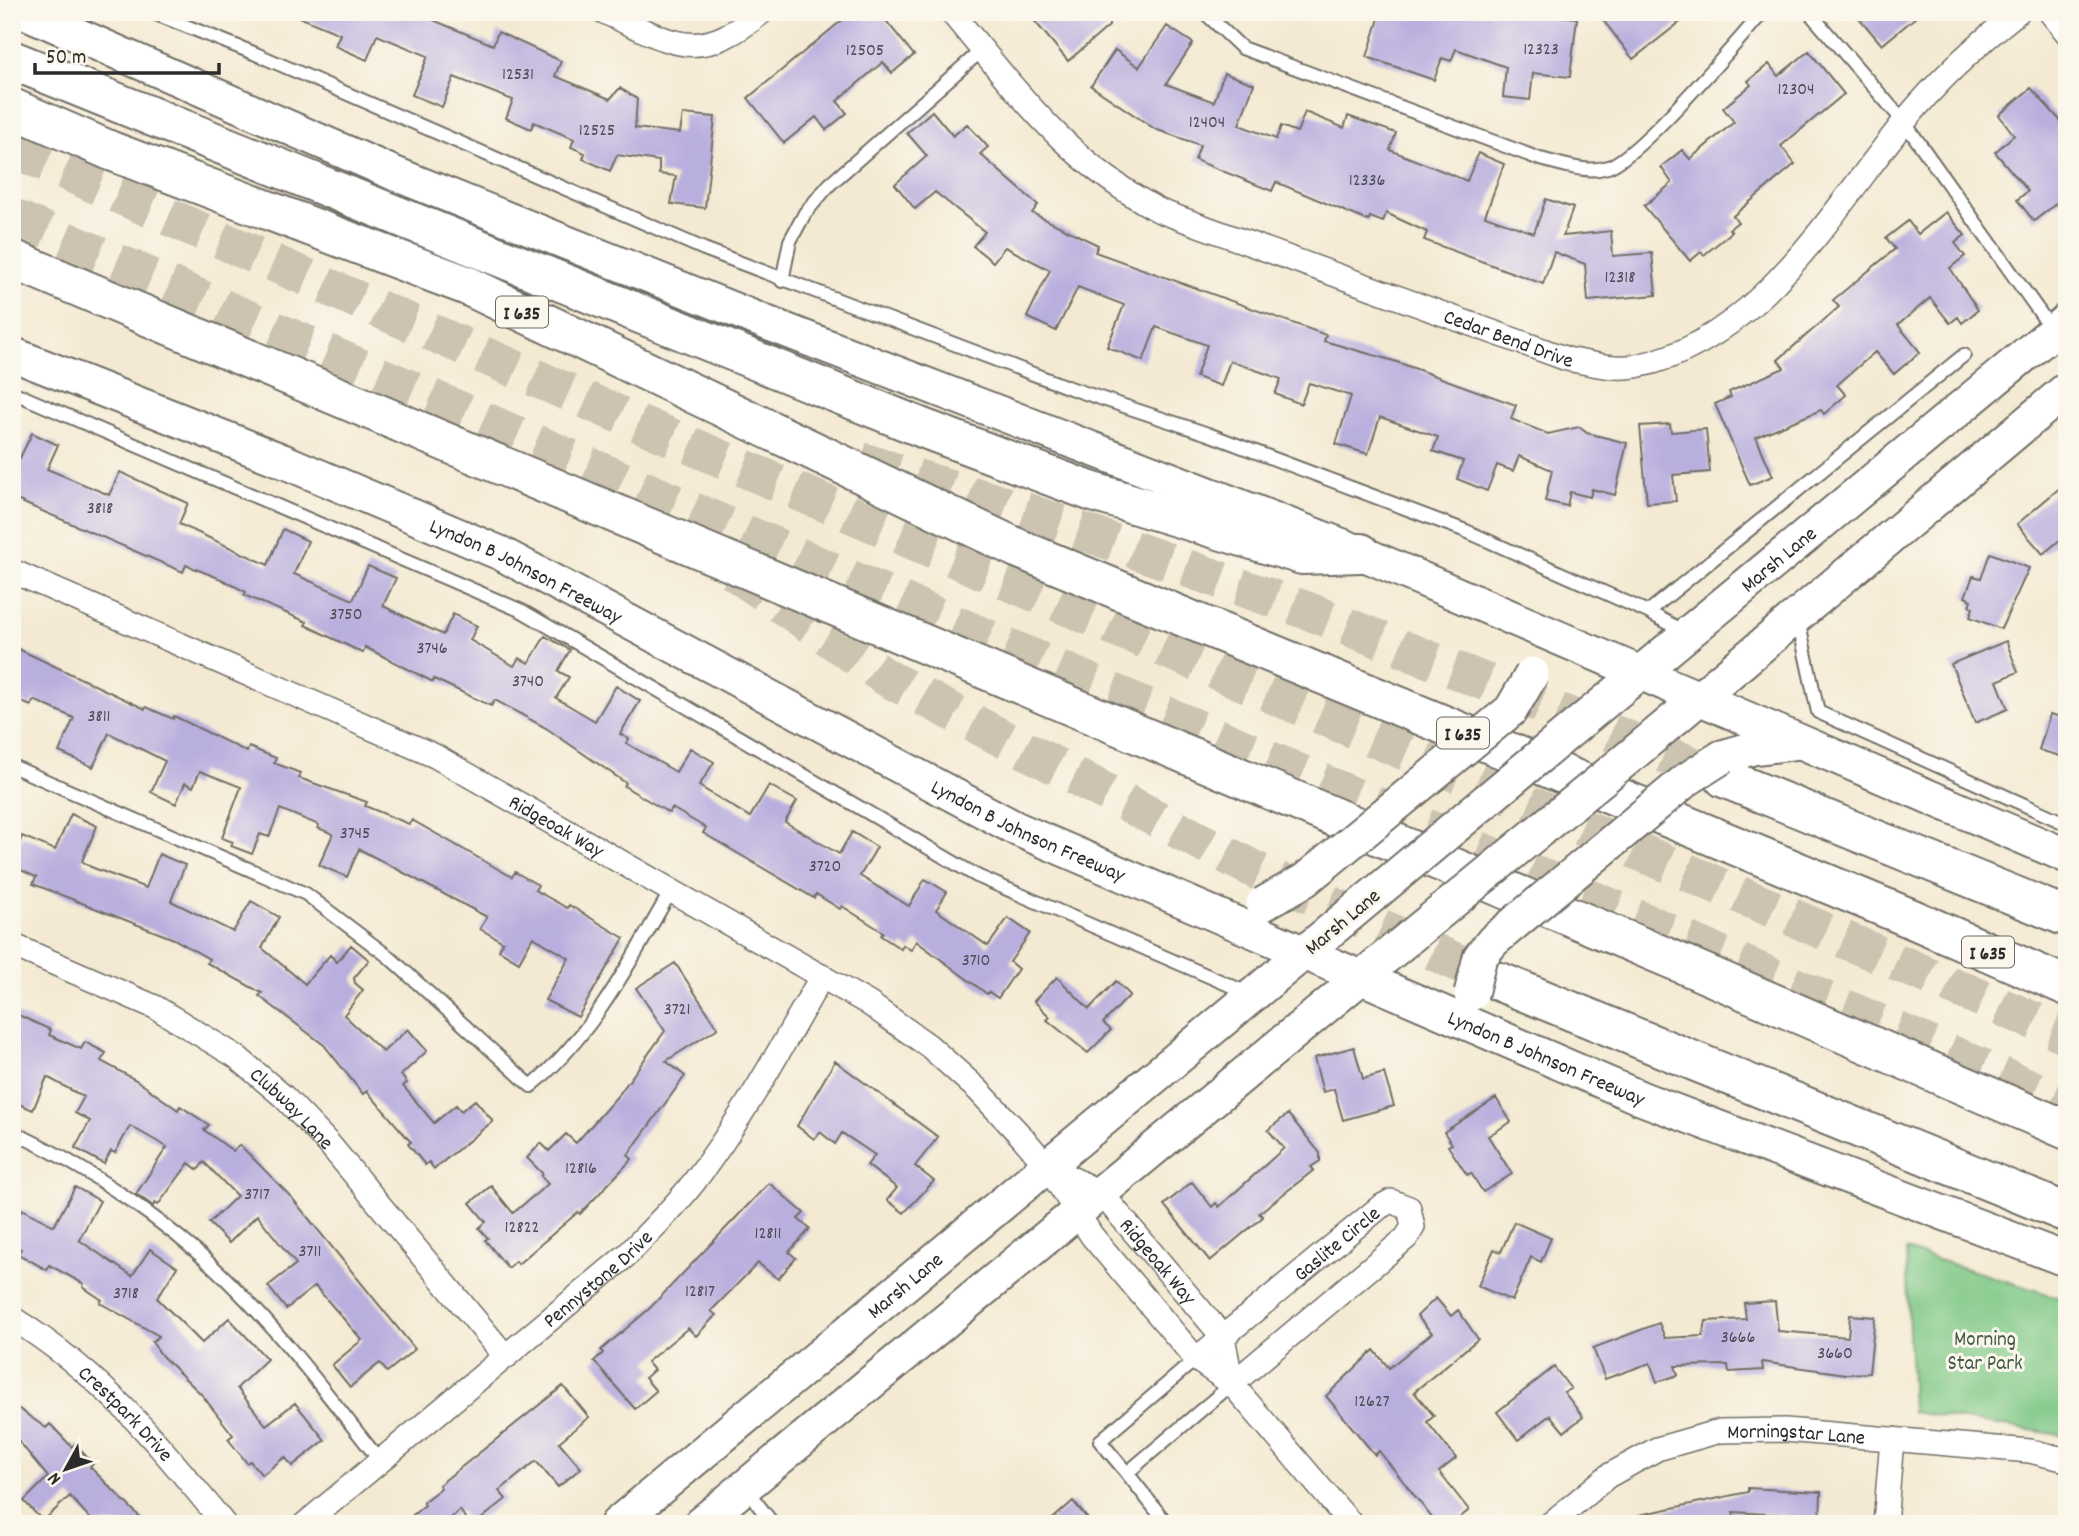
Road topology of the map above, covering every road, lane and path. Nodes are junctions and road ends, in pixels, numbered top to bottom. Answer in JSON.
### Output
{"nodes":[{"id":1,"x":25,"y":12,"type":"edge"},
{"id":2,"x":151,"y":12,"type":"edge"},
{"id":3,"x":604,"y":12,"type":"edge"},
{"id":4,"x":762,"y":12,"type":"edge"},
{"id":5,"x":951,"y":12,"type":"edge"},
{"id":6,"x":1204,"y":12,"type":"edge"},
{"id":7,"x":1763,"y":12,"type":"edge"},
{"id":8,"x":1809,"y":12,"type":"edge"},
{"id":9,"x":2018,"y":12,"type":"edge"},
{"id":10,"x":2050,"y":12,"type":"edge"},
{"id":11,"x":2067,"y":33,"type":"edge"},
{"id":12,"x":982,"y":50,"type":"junction"},
{"id":13,"x":12,"y":60,"type":"edge"},
{"id":14,"x":12,"y":108,"type":"edge"},
{"id":15,"x":1904,"y":122,"type":"junction"},
{"id":16,"x":14,"y":261,"type":"edge"},
{"id":17,"x":782,"y":281,"type":"junction"},
{"id":18,"x":2060,"y":325,"type":"edge"},
{"id":19,"x":12,"y":355,"type":"edge"},
{"id":20,"x":1964,"y":355,"type":"dead end"},
{"id":21,"x":2067,"y":389,"type":"edge"},
{"id":22,"x":12,"y":392,"type":"edge"},
{"id":23,"x":1361,"y":553,"type":"junction"},
{"id":24,"x":12,"y":571,"type":"edge"},
{"id":25,"x":1648,"y":612,"type":"junction"},
{"id":26,"x":1797,"y":616,"type":"junction"},
{"id":27,"x":1512,"y":618,"type":"junction"},
{"id":28,"x":1686,"y":633,"type":"junction"},
{"id":29,"x":1639,"y":672,"type":"junction"},
{"id":30,"x":1699,"y":698,"type":"junction"},
{"id":31,"x":1800,"y":742,"type":"junction"},
{"id":32,"x":12,"y":766,"type":"edge"},
{"id":33,"x":1723,"y":767,"type":"junction"},
{"id":34,"x":2067,"y":824,"type":"edge"},
{"id":35,"x":2067,"y":856,"type":"edge"},
{"id":36,"x":672,"y":889,"type":"junction"},
{"id":37,"x":1214,"y":913,"type":"junction"},
{"id":38,"x":2067,"y":916,"type":"edge"},
{"id":39,"x":12,"y":945,"type":"edge"},
{"id":40,"x":1306,"y":951,"type":"junction"},
{"id":41,"x":822,"y":976,"type":"junction"},
{"id":42,"x":1363,"y":976,"type":"junction"},
{"id":43,"x":2067,"y":986,"type":"edge"},
{"id":44,"x":1485,"y":988,"type":"junction"},
{"id":45,"x":1253,"y":995,"type":"junction"},
{"id":46,"x":1488,"y":1030,"type":"junction"},
{"id":47,"x":2067,"y":1130,"type":"edge"},
{"id":48,"x":12,"y":1132,"type":"edge"},
{"id":49,"x":1047,"y":1166,"type":"junction"},
{"id":50,"x":1089,"y":1202,"type":"junction"},
{"id":51,"x":2067,"y":1213,"type":"edge"},
{"id":52,"x":2067,"y":1260,"type":"edge"},
{"id":53,"x":12,"y":1318,"type":"edge"},
{"id":54,"x":1223,"y":1337,"type":"junction"},
{"id":55,"x":506,"y":1357,"type":"junction"},
{"id":56,"x":1196,"y":1359,"type":"junction"},
{"id":57,"x":1232,"y":1384,"type":"junction"},
{"id":58,"x":1892,"y":1439,"type":"junction"},
{"id":59,"x":710,"y":1447,"type":"junction"},
{"id":60,"x":2067,"y":1460,"type":"edge"},
{"id":61,"x":380,"y":1461,"type":"junction"},
{"id":62,"x":1127,"y":1473,"type":"junction"},
{"id":63,"x":744,"y":1488,"type":"junction"},
{"id":64,"x":223,"y":1524,"type":"edge"},
{"id":65,"x":305,"y":1524,"type":"edge"},
{"id":66,"x":617,"y":1524,"type":"edge"},
{"id":67,"x":700,"y":1524,"type":"edge"},
{"id":68,"x":772,"y":1524,"type":"edge"},
{"id":69,"x":1167,"y":1524,"type":"edge"},
{"id":70,"x":1350,"y":1524,"type":"edge"},
{"id":71,"x":1550,"y":1524,"type":"edge"},
{"id":72,"x":1885,"y":1524,"type":"edge"}],
"edges":[{"from":1,"to":23,"type":"main road"},
{"from":2,"to":17,"type":"lane"},
{"from":3,"to":4,"type":"street"},
{"from":5,"to":12,"type":"street","name":"Cedar Bend Drive"},
{"from":6,"to":7,"type":"lane"},
{"from":8,"to":15,"type":"lane"},
{"from":9,"to":15,"type":"street","name":"Cedar Bend Drive"},
{"from":10,"to":11,"type":"street"},
{"from":12,"to":15,"type":"street","name":"Cedar Bend Drive"},
{"from":12,"to":17,"type":"lane"},
{"from":13,"to":23,"type":"highway"},
{"from":14,"to":43,"type":"highway","number":"I 635"},
{"from":15,"to":18,"type":"lane"},
{"from":16,"to":47,"type":"highway"},
{"from":17,"to":25,"type":"lane"},
{"from":18,"to":28,"type":"main road","name":"Marsh Lane"},
{"from":19,"to":37,"type":"main road","name":"Lyndon B Johnson Freeway"},
{"from":20,"to":25,"type":"lane"},
{"from":21,"to":26,"type":"main road"},
{"from":22,"to":45,"type":"lane"},
{"from":23,"to":27,"type":"main road"},
{"from":24,"to":36,"type":"street","name":"Ridgeoak Way"},
{"from":25,"to":28,"type":"lane"},
{"from":26,"to":30,"type":"main road"},
{"from":26,"to":34,"type":"lane"},
{"from":27,"to":29,"type":"main road"},
{"from":27,"to":37,"type":"main road","bridge":true},
{"from":28,"to":29,"type":"main road","name":"Marsh Lane"},
{"from":29,"to":30,"type":"main road"},
{"from":29,"to":40,"type":"main road","name":"Marsh Lane","bridge":true},
{"from":30,"to":31,"type":"main road"},
{"from":30,"to":42,"type":"main road","bridge":true},
{"from":31,"to":33,"type":"main road"},
{"from":31,"to":35,"type":"main road"},
{"from":32,"to":36,"type":"lane"},
{"from":33,"to":38,"type":"highway"},
{"from":33,"to":44,"type":"main road","bridge":true},
{"from":36,"to":41,"type":"street","name":"Ridgeoak Way"},
{"from":37,"to":40,"type":"main road","name":"Lyndon B Johnson Freeway"},
{"from":39,"to":55,"type":"street","name":"Clubway Lane"},
{"from":40,"to":42,"type":"main road","name":"Lyndon B Johnson Freeway"},
{"from":40,"to":45,"type":"main road","name":"Marsh Lane"},
{"from":41,"to":49,"type":"street","name":"Ridgeoak Way"},
{"from":41,"to":55,"type":"street","name":"Pennystone Drive"},
{"from":42,"to":46,"type":"main road","name":"Lyndon B Johnson Freeway"},
{"from":42,"to":50,"type":"main road"},
{"from":44,"to":46,"type":"main road"},
{"from":44,"to":51,"type":"highway"},
{"from":45,"to":49,"type":"main road","name":"Marsh Lane"},
{"from":46,"to":52,"type":"main road","name":"Lyndon B Johnson Freeway"},
{"from":48,"to":61,"type":"lane"},
{"from":49,"to":50,"type":"street","name":"Ridgeoak Way"},
{"from":49,"to":50,"type":"street","name":"Ridgeoak Way"},
{"from":49,"to":59,"type":"main road","name":"Marsh Lane"},
{"from":50,"to":54,"type":"street","name":"Ridgeoak Way"},
{"from":50,"to":56,"type":"street","name":"Ridgeoak Way"},
{"from":50,"to":63,"type":"main road"},
{"from":53,"to":64,"type":"street","name":"Crestpark Drive"},
{"from":54,"to":56,"type":"street","name":"Gaslite Circle"},
{"from":54,"to":57,"type":"street","name":"Ridgeoak Way"},
{"from":54,"to":57,"type":"street","name":"Gaslite Circle"},
{"from":55,"to":61,"type":"street","name":"Pennystone Drive"},
{"from":56,"to":57,"type":"street","name":"Ridgeoak Way"},
{"from":56,"to":62,"type":"lane"},
{"from":57,"to":62,"type":"lane"},
{"from":57,"to":70,"type":"street","name":"Ridgeoak Way"},
{"from":58,"to":60,"type":"street","name":"Morningstar Lane"},
{"from":58,"to":71,"type":"street","name":"Morningstar Lane"},
{"from":58,"to":72,"type":"street"},
{"from":59,"to":63,"type":"main road"},
{"from":59,"to":66,"type":"main road","name":"Marsh Lane"},
{"from":61,"to":65,"type":"street","name":"Pennystone Drive"},
{"from":62,"to":69,"type":"lane"},
{"from":63,"to":67,"type":"main road"},
{"from":63,"to":68,"type":"lane"}]}
